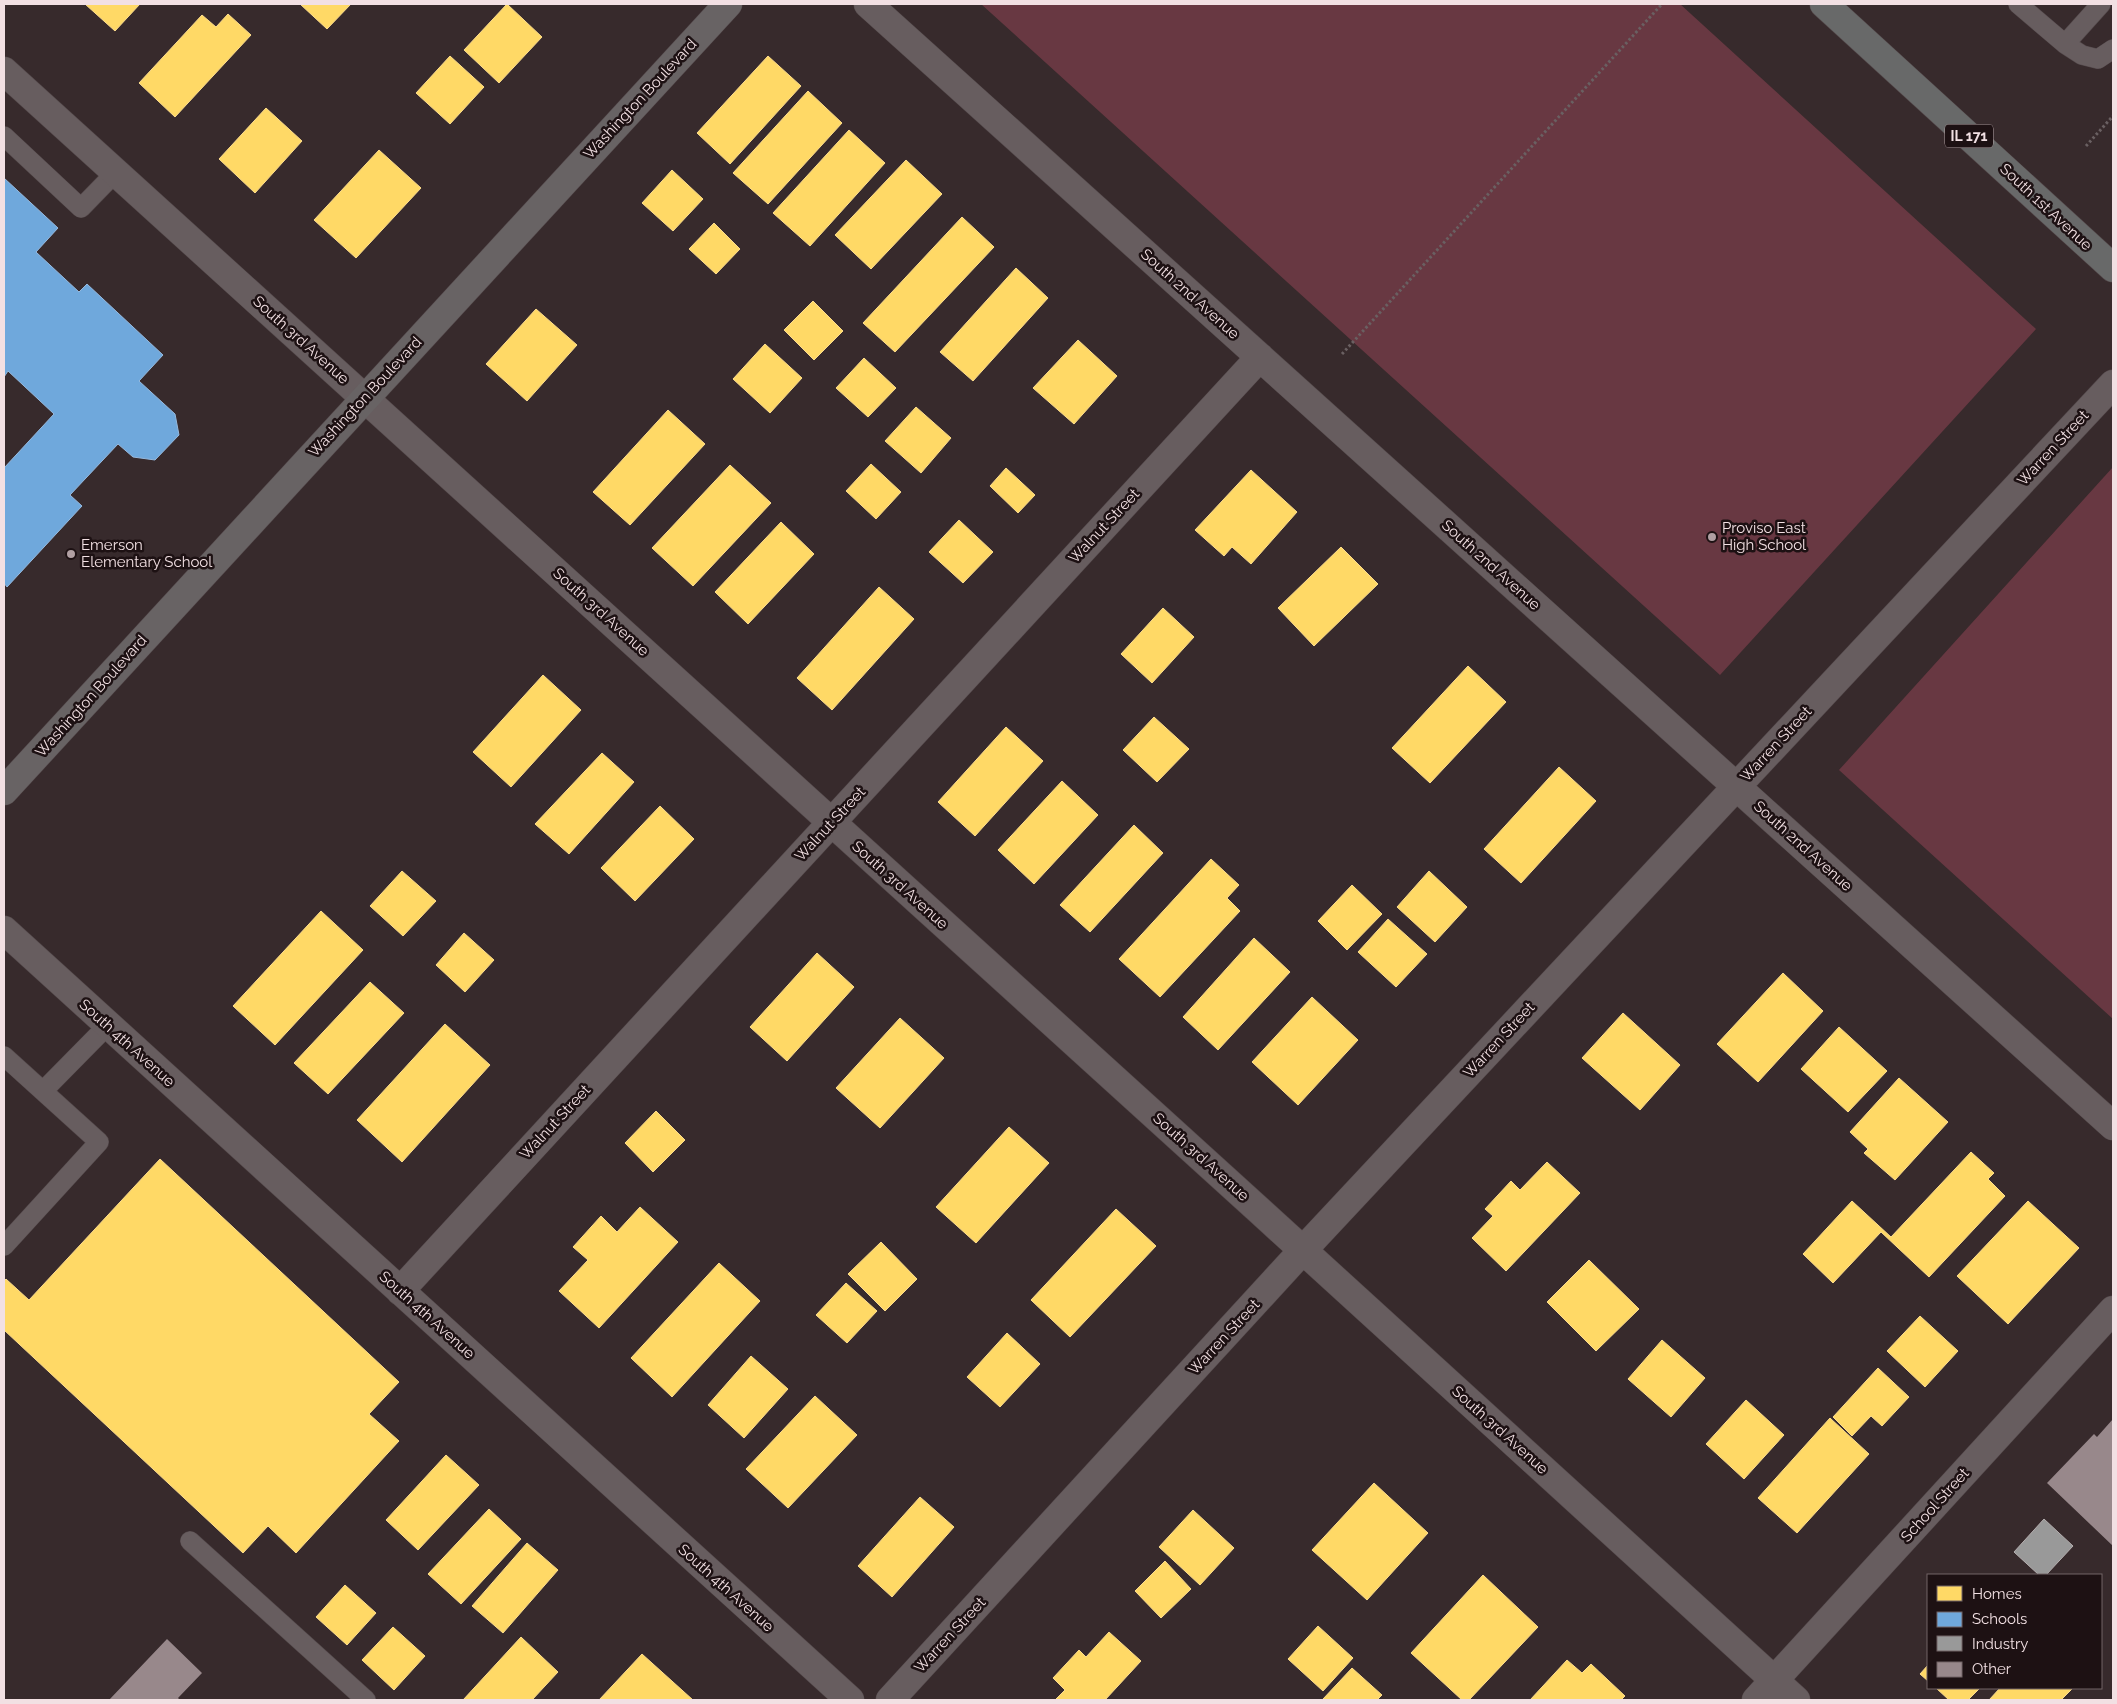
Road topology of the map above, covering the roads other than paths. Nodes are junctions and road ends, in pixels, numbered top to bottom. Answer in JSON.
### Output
{"nodes":[{"id":1,"x":728,"y":4,"type":"edge"},
{"id":2,"x":868,"y":4,"type":"edge"},
{"id":3,"x":1824,"y":4,"type":"edge"},
{"id":4,"x":2018,"y":4,"type":"edge"},
{"id":5,"x":2101,"y":4,"type":"edge"},
{"id":6,"x":2065,"y":44,"type":"junction"},
{"id":7,"x":2113,"y":49,"type":"edge"},
{"id":8,"x":4,"y":70,"type":"edge"},
{"id":9,"x":4,"y":136,"type":"edge"},
{"id":10,"x":116,"y":172,"type":"junction"},
{"id":11,"x":2113,"y":268,"type":"edge"},
{"id":12,"x":1260,"y":357,"type":"junction"},
{"id":13,"x":2113,"y":384,"type":"edge"},
{"id":14,"x":364,"y":398,"type":"junction"},
{"id":15,"x":1737,"y":786,"type":"junction"},
{"id":16,"x":4,"y":791,"type":"edge"},
{"id":17,"x":831,"y":822,"type":"junction"},
{"id":18,"x":4,"y":930,"type":"edge"},
{"id":19,"x":108,"y":1024,"type":"junction"},
{"id":20,"x":4,"y":1056,"type":"edge"},
{"id":21,"x":43,"y":1091,"type":"junction"},
{"id":22,"x":2113,"y":1126,"type":"edge"},
{"id":23,"x":4,"y":1246,"type":"edge"},
{"id":24,"x":1303,"y":1250,"type":"junction"},
{"id":25,"x":400,"y":1291,"type":"junction"},
{"id":26,"x":2113,"y":1310,"type":"edge"},
{"id":27,"x":190,"y":1541,"type":"dead end"},
{"id":28,"x":1774,"y":1680,"type":"junction"},
{"id":29,"x":366,"y":1700,"type":"edge"},
{"id":30,"x":850,"y":1700,"type":"edge"},
{"id":31,"x":890,"y":1700,"type":"edge"},
{"id":32,"x":1756,"y":1700,"type":"edge"},
{"id":33,"x":1796,"y":1700,"type":"edge"}],
"edges":[{"from":1,"to":14,"type":"street","name":"Washington Boulevard"},
{"from":2,"to":12,"type":"street","name":"South 2nd Avenue"},
{"from":3,"to":11,"type":"main road","name":"South 1st Avenue","number":"IL 171"},
{"from":4,"to":6,"type":"lane"},
{"from":5,"to":6,"type":"lane"},
{"from":6,"to":7,"type":"lane"},
{"from":8,"to":10,"type":"street","name":"South 3rd Avenue"},
{"from":9,"to":10,"type":"lane"},
{"from":10,"to":14,"type":"street","name":"South 3rd Avenue"},
{"from":12,"to":15,"type":"street","name":"South 2nd Avenue"},
{"from":12,"to":17,"type":"street","name":"Walnut Street"},
{"from":13,"to":15,"type":"street","name":"Warren Street"},
{"from":14,"to":16,"type":"street","name":"Washington Boulevard"},
{"from":14,"to":17,"type":"street","name":"South 3rd Avenue"},
{"from":15,"to":22,"type":"street","name":"South 2nd Avenue"},
{"from":15,"to":24,"type":"street","name":"Warren Street"},
{"from":17,"to":24,"type":"street","name":"South 3rd Avenue"},
{"from":17,"to":25,"type":"street","name":"Walnut Street"},
{"from":18,"to":19,"type":"street","name":"South 4th Avenue"},
{"from":19,"to":21,"type":"lane"},
{"from":19,"to":25,"type":"street","name":"South 4th Avenue"},
{"from":20,"to":21,"type":"lane"},
{"from":21,"to":23,"type":"lane"},
{"from":24,"to":28,"type":"street","name":"South 3rd Avenue"},
{"from":24,"to":31,"type":"street","name":"Warren Street"},
{"from":25,"to":30,"type":"street","name":"South 4th Avenue"},
{"from":26,"to":28,"type":"street","name":"School Street"},
{"from":27,"to":29,"type":"lane"},
{"from":28,"to":32,"type":"street","name":"School Street"},
{"from":28,"to":33,"type":"street","name":"South 3rd Avenue"}]}
